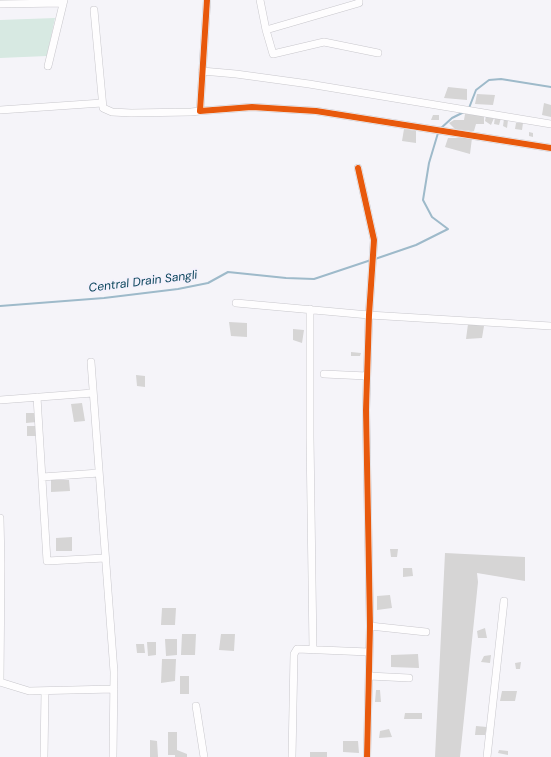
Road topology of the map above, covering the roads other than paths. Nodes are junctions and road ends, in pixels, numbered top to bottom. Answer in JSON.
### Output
{"nodes":[{"id":1,"x":207,"y":0,"type":"edge"},
{"id":2,"x":260,"y":0,"type":"edge"},
{"id":3,"x":359,"y":0,"type":"edge"},
{"id":4,"x":64,"y":1,"type":"edge"},
{"id":5,"x":0,"y":4,"type":"edge"},
{"id":6,"x":94,"y":10,"type":"dead end"},
{"id":7,"x":266,"y":30,"type":"junction"},
{"id":8,"x":378,"y":53,"type":"dead end"},
{"id":9,"x":48,"y":66,"type":"dead end"},
{"id":10,"x":202,"y":72,"type":"junction"},
{"id":11,"x":102,"y":103,"type":"junction"},
{"id":12,"x":0,"y":110,"type":"edge"},
{"id":13,"x":200,"y":111,"type":"junction"},
{"id":14,"x":551,"y":124,"type":"edge"},
{"id":15,"x":551,"y":148,"type":"edge"},
{"id":16,"x":358,"y":168,"type":"dead end"},
{"id":17,"x":236,"y":303,"type":"dead end"},
{"id":18,"x":310,"y":309,"type":"junction"},
{"id":19,"x":369,"y":315,"type":"junction"},
{"id":20,"x":551,"y":326,"type":"edge"},
{"id":21,"x":91,"y":362,"type":"dead end"},
{"id":22,"x":324,"y":374,"type":"dead end"},
{"id":23,"x":367,"y":376,"type":"junction"},
{"id":24,"x":93,"y":393,"type":"junction"},
{"id":25,"x":38,"y":398,"type":"junction"},
{"id":26,"x":0,"y":400,"type":"edge"},
{"id":27,"x":99,"y":474,"type":"junction"},
{"id":28,"x":42,"y":476,"type":"junction"},
{"id":29,"x":0,"y":518,"type":"edge"},
{"id":30,"x":105,"y":558,"type":"junction"},
{"id":31,"x":504,"y":601,"type":"dead end"},
{"id":32,"x":370,"y":626,"type":"junction"},
{"id":33,"x":426,"y":632,"type":"dead end"},
{"id":34,"x":313,"y":650,"type":"junction"},
{"id":35,"x":369,"y":652,"type":"junction"},
{"id":36,"x":369,"y":676,"type":"junction"},
{"id":37,"x":408,"y":678,"type":"dead end"},
{"id":38,"x":0,"y":682,"type":"edge"},
{"id":39,"x":114,"y":689,"type":"junction"},
{"id":40,"x":45,"y":691,"type":"junction"},
{"id":41,"x":196,"y":706,"type":"dead end"},
{"id":42,"x":44,"y":757,"type":"edge"},
{"id":43,"x":113,"y":757,"type":"edge"},
{"id":44,"x":204,"y":757,"type":"edge"},
{"id":45,"x":292,"y":757,"type":"edge"},
{"id":46,"x":367,"y":757,"type":"edge"},
{"id":47,"x":487,"y":757,"type":"edge"}],
"edges":[{"from":1,"to":10,"type":"street"},
{"from":2,"to":7,"type":"street"},
{"from":3,"to":7,"type":"street"},
{"from":4,"to":5,"type":"street"},
{"from":4,"to":9,"type":"street"},
{"from":6,"to":11,"type":"street"},
{"from":7,"to":8,"type":"street"},
{"from":10,"to":13,"type":"street"},
{"from":10,"to":14,"type":"street"},
{"from":11,"to":12,"type":"street"},
{"from":11,"to":13,"type":"street"},
{"from":13,"to":15,"type":"street"},
{"from":16,"to":19,"type":"street"},
{"from":17,"to":18,"type":"street"},
{"from":18,"to":19,"type":"street"},
{"from":18,"to":34,"type":"street"},
{"from":19,"to":20,"type":"street"},
{"from":19,"to":23,"type":"street"},
{"from":21,"to":24,"type":"street"},
{"from":22,"to":23,"type":"street"},
{"from":23,"to":32,"type":"street"},
{"from":24,"to":25,"type":"street"},
{"from":24,"to":27,"type":"street"},
{"from":25,"to":26,"type":"street"},
{"from":25,"to":28,"type":"street"},
{"from":27,"to":28,"type":"street"},
{"from":27,"to":30,"type":"street"},
{"from":28,"to":30,"type":"street"},
{"from":29,"to":38,"type":"street"},
{"from":30,"to":39,"type":"street"},
{"from":31,"to":47,"type":"street"},
{"from":32,"to":33,"type":"street"},
{"from":32,"to":35,"type":"street"},
{"from":34,"to":35,"type":"street"},
{"from":34,"to":45,"type":"street"},
{"from":35,"to":36,"type":"street"},
{"from":36,"to":37,"type":"street"},
{"from":36,"to":46,"type":"street"},
{"from":38,"to":40,"type":"street"},
{"from":39,"to":40,"type":"street"},
{"from":39,"to":43,"type":"street"},
{"from":40,"to":42,"type":"street"},
{"from":41,"to":44,"type":"street"}]}
